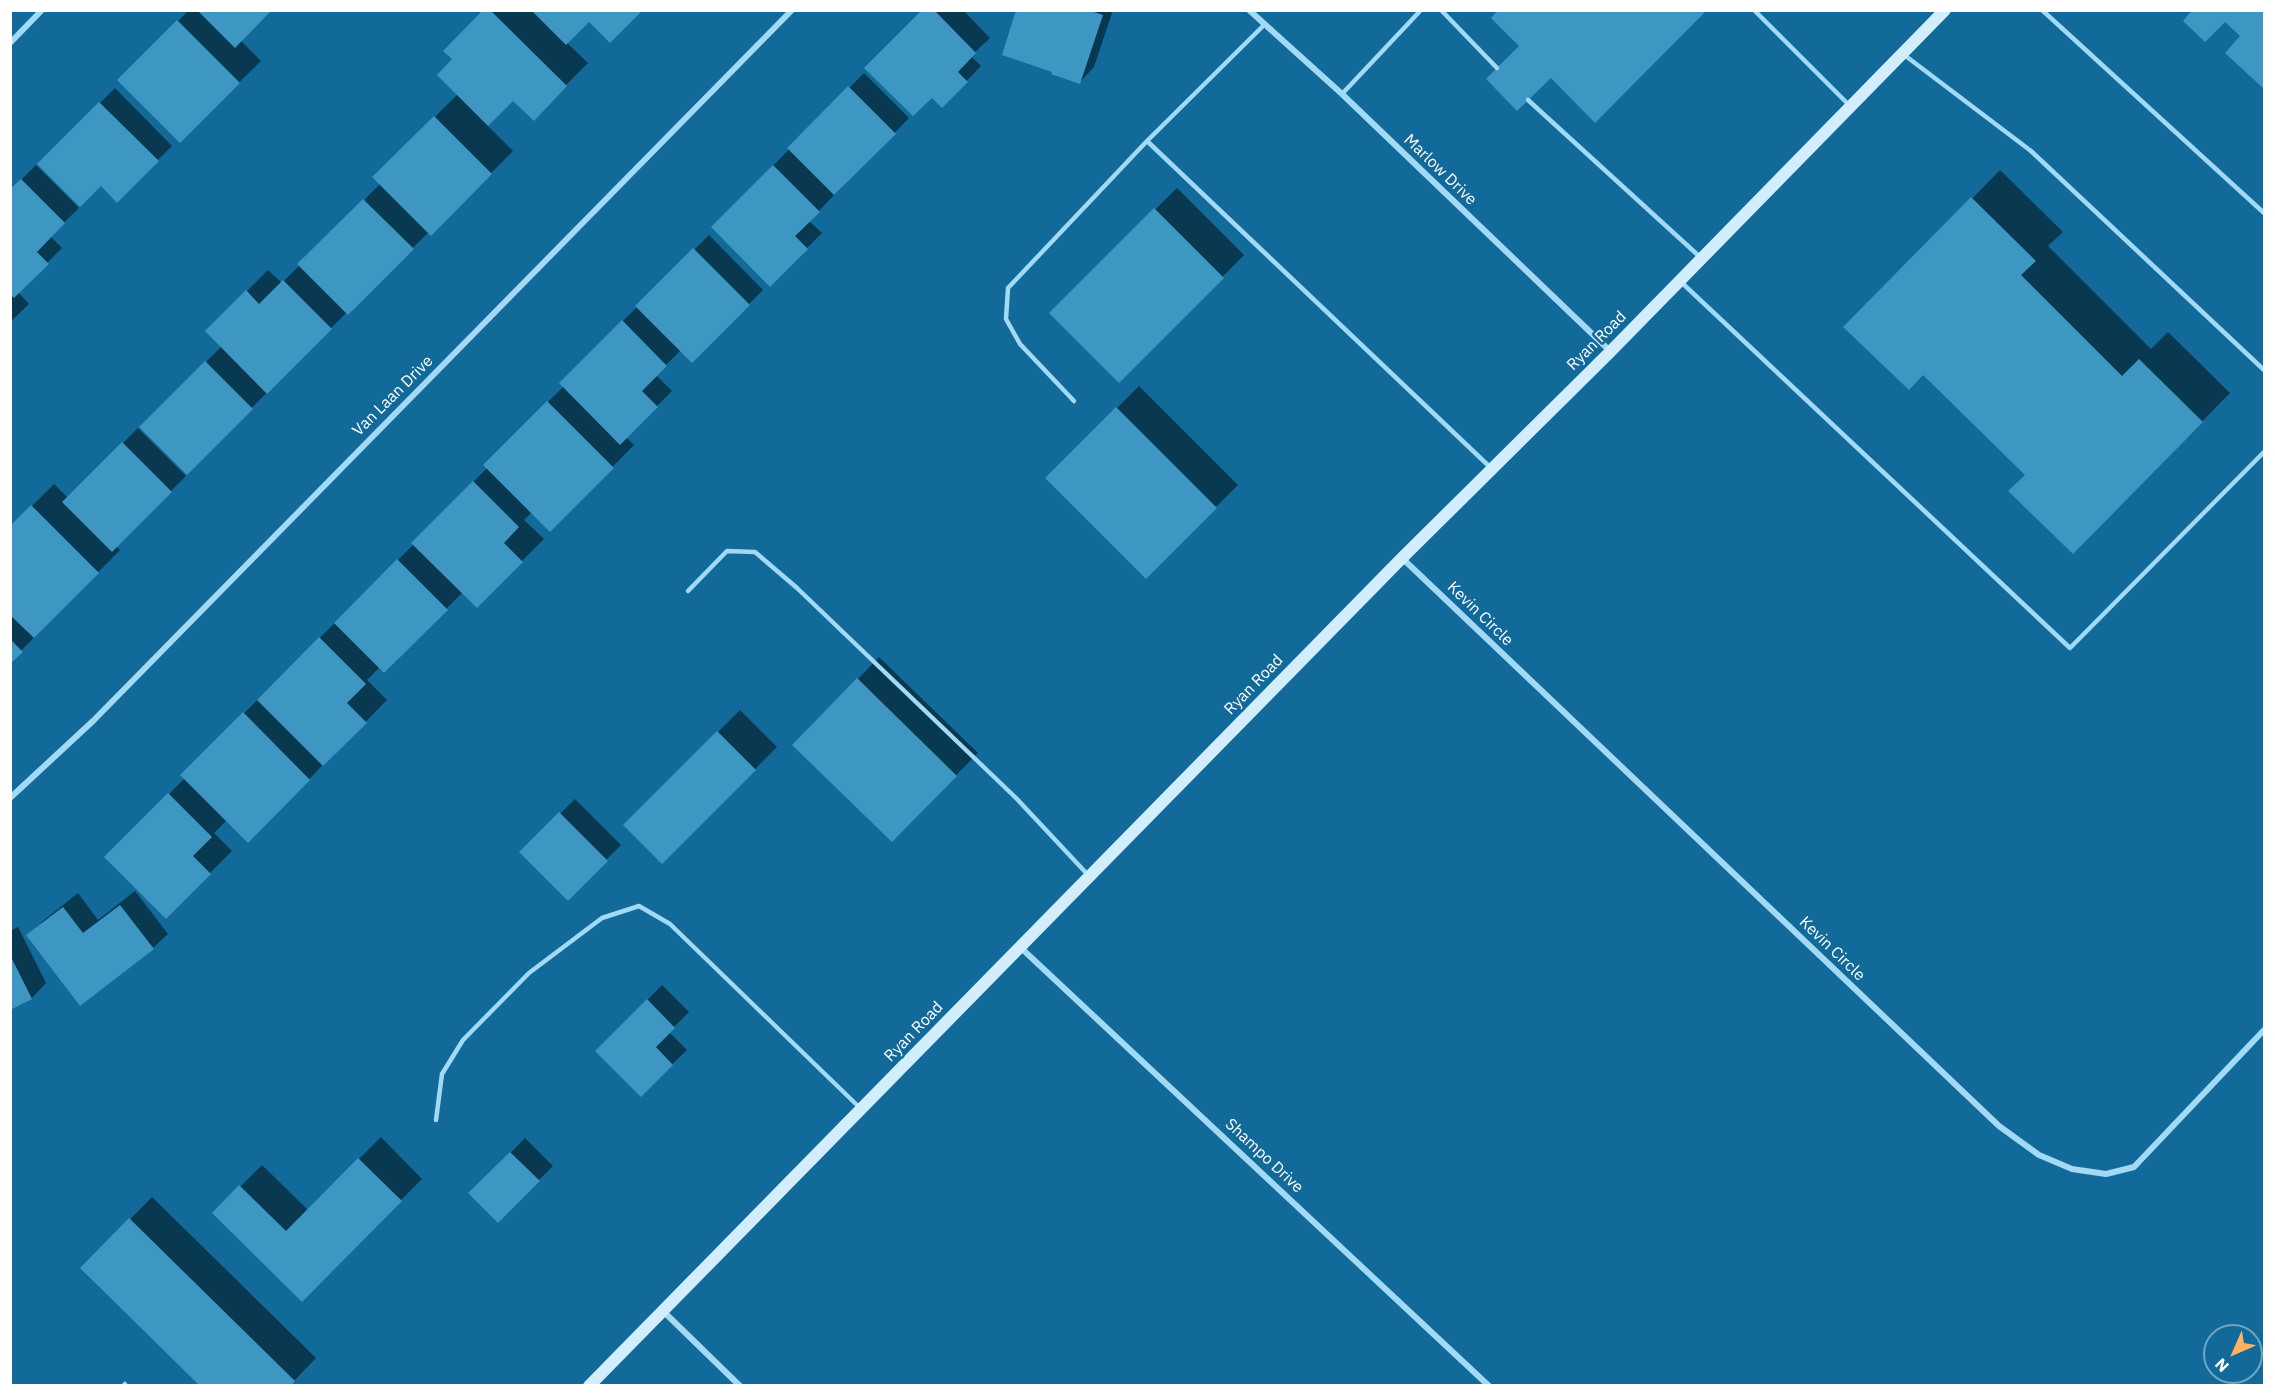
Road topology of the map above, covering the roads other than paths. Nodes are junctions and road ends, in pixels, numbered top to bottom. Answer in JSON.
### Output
{"nodes":[{"id":1,"x":42,"y":10,"type":"edge"},
{"id":2,"x":792,"y":10,"type":"edge"},
{"id":3,"x":1249,"y":10,"type":"edge"},
{"id":4,"x":1421,"y":10,"type":"edge"},
{"id":5,"x":1441,"y":10,"type":"edge"},
{"id":6,"x":1754,"y":10,"type":"edge"},
{"id":7,"x":1945,"y":10,"type":"edge"},
{"id":8,"x":2042,"y":10,"type":"edge"},
{"id":9,"x":1264,"y":24,"type":"junction"},
{"id":10,"x":10,"y":44,"type":"edge"},
{"id":11,"x":1903,"y":54,"type":"junction"},
{"id":12,"x":1497,"y":68,"type":"dead end"},
{"id":13,"x":1342,"y":94,"type":"junction"},
{"id":14,"x":1528,"y":100,"type":"dead end"},
{"id":15,"x":1851,"y":107,"type":"junction"},
{"id":16,"x":1147,"y":141,"type":"junction"},
{"id":17,"x":2265,"y":213,"type":"edge"},
{"id":18,"x":1702,"y":258,"type":"junction"},
{"id":19,"x":1680,"y":281,"type":"junction"},
{"id":20,"x":1610,"y":352,"type":"junction"},
{"id":21,"x":2265,"y":370,"type":"edge"},
{"id":22,"x":1074,"y":401,"type":"dead end"},
{"id":23,"x":2265,"y":452,"type":"edge"},
{"id":24,"x":1492,"y":469,"type":"junction"},
{"id":25,"x":1402,"y":558,"type":"junction"},
{"id":26,"x":688,"y":591,"type":"dead end"},
{"id":27,"x":10,"y":798,"type":"edge"},
{"id":28,"x":1089,"y":876,"type":"junction"},
{"id":29,"x":1020,"y":947,"type":"junction"},
{"id":30,"x":2265,"y":1030,"type":"edge"},
{"id":31,"x":861,"y":1109,"type":"junction"},
{"id":32,"x":436,"y":1120,"type":"dead end"},
{"id":33,"x":663,"y":1311,"type":"junction"},
{"id":34,"x":589,"y":1386,"type":"edge"},
{"id":35,"x":740,"y":1386,"type":"edge"},
{"id":36,"x":1489,"y":1386,"type":"edge"}],
"edges":[{"from":1,"to":10,"type":"street"},
{"from":2,"to":27,"type":"street","name":"Van Laan Drive"},
{"from":3,"to":9,"type":"street","name":"Marlow Drive"},
{"from":4,"to":13,"type":"lane"},
{"from":5,"to":12,"type":"lane"},
{"from":6,"to":15,"type":"lane"},
{"from":7,"to":11,"type":"main road","name":"Ryan Road"},
{"from":8,"to":17,"type":"lane"},
{"from":9,"to":13,"type":"street","name":"Marlow Drive"},
{"from":9,"to":16,"type":"lane"},
{"from":11,"to":15,"type":"main road","name":"Ryan Road"},
{"from":11,"to":21,"type":"lane"},
{"from":13,"to":20,"type":"street","name":"Marlow Drive"},
{"from":14,"to":18,"type":"lane"},
{"from":15,"to":18,"type":"main road","name":"Ryan Road"},
{"from":16,"to":22,"type":"lane"},
{"from":16,"to":24,"type":"lane"},
{"from":18,"to":19,"type":"main road","name":"Ryan Road"},
{"from":19,"to":20,"type":"main road","name":"Ryan Road"},
{"from":19,"to":23,"type":"lane"},
{"from":20,"to":24,"type":"main road","name":"Ryan Road"},
{"from":24,"to":25,"type":"main road","name":"Ryan Road"},
{"from":25,"to":28,"type":"main road","name":"Ryan Road"},
{"from":25,"to":30,"type":"street","name":"Kevin Circle"},
{"from":26,"to":28,"type":"lane"},
{"from":28,"to":29,"type":"main road","name":"Ryan Road"},
{"from":29,"to":31,"type":"main road","name":"Ryan Road"},
{"from":29,"to":36,"type":"street","name":"Shampo Drive"},
{"from":31,"to":32,"type":"lane"},
{"from":31,"to":33,"type":"main road","name":"Ryan Road"},
{"from":33,"to":34,"type":"main road","name":"Ryan Road"},
{"from":33,"to":35,"type":"street"}]}
